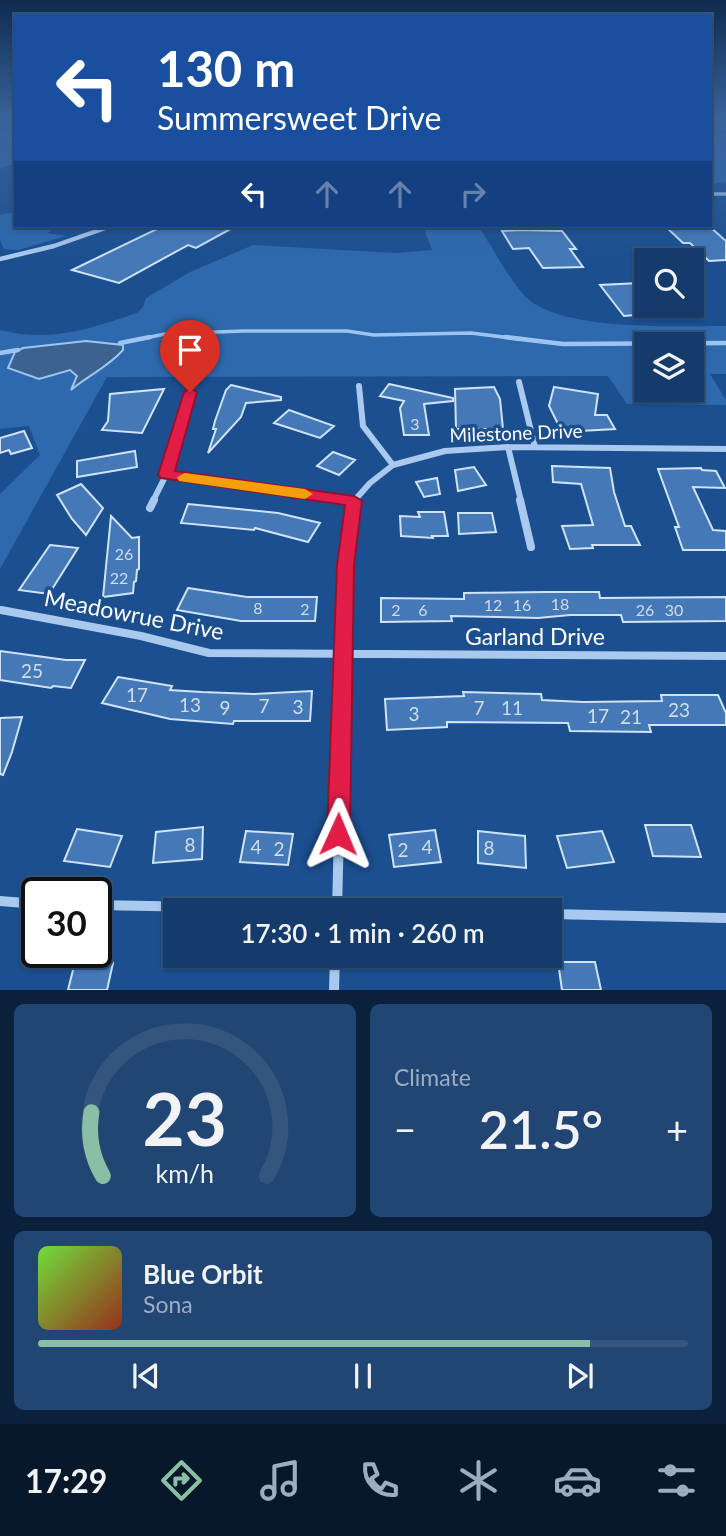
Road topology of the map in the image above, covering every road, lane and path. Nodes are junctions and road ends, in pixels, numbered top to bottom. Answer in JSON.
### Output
{"nodes":[{"id":1,"x":105,"y":228,"type":"edge"},
{"id":2,"x":0,"y":258,"type":"edge"},
{"id":3,"x":519,"y":382,"type":"dead end"},
{"id":4,"x":359,"y":386,"type":"dead end"},
{"id":5,"x":190,"y":392,"type":"dead end"},
{"id":6,"x":508,"y":447,"type":"junction"},
{"id":7,"x":535,"y":447,"type":"junction"},
{"id":8,"x":726,"y":449,"type":"edge"},
{"id":9,"x":393,"y":465,"type":"junction"},
{"id":10,"x":166,"y":475,"type":"junction"},
{"id":11,"x":354,"y":501,"type":"junction"},
{"id":12,"x":150,"y":508,"type":"dead end"},
{"id":13,"x":531,"y":547,"type":"dead end"},
{"id":14,"x":1,"y":610,"type":"edge"},
{"id":15,"x":343,"y":656,"type":"junction"},
{"id":16,"x":726,"y":656,"type":"edge"},
{"id":17,"x":337,"y":898,"type":"edge"},
{"id":18,"x":0,"y":901,"type":"edge"},
{"id":19,"x":21,"y":903,"type":"edge"},
{"id":20,"x":112,"y":905,"type":"edge"},
{"id":21,"x":163,"y":906,"type":"edge"},
{"id":22,"x":562,"y":914,"type":"edge"},
{"id":23,"x":726,"y":918,"type":"edge"},
{"id":24,"x":335,"y":968,"type":"edge"},
{"id":25,"x":334,"y":990,"type":"edge"}],
"edges":[{"from":1,"to":2,"type":"street"},
{"from":3,"to":7,"type":"street"},
{"from":4,"to":9,"type":"street"},
{"from":5,"to":10,"type":"street"},
{"from":6,"to":7,"type":"street","name":"Milestone Drive"},
{"from":6,"to":9,"type":"street","name":"Milestone Drive"},
{"from":6,"to":13,"type":"street"},
{"from":7,"to":8,"type":"street","name":"Milestone Drive"},
{"from":9,"to":11,"type":"street","name":"Milestone Drive"},
{"from":10,"to":11,"type":"street"},
{"from":10,"to":12,"type":"street"},
{"from":11,"to":15,"type":"street"},
{"from":14,"to":15,"type":"street","name":"Meadowrue Drive"},
{"from":15,"to":16,"type":"street","name":"Garland Drive"},
{"from":15,"to":17,"type":"street"},
{"from":18,"to":19,"type":"street"},
{"from":20,"to":21,"type":"street"},
{"from":22,"to":23,"type":"street"},
{"from":24,"to":25,"type":"street"}]}
